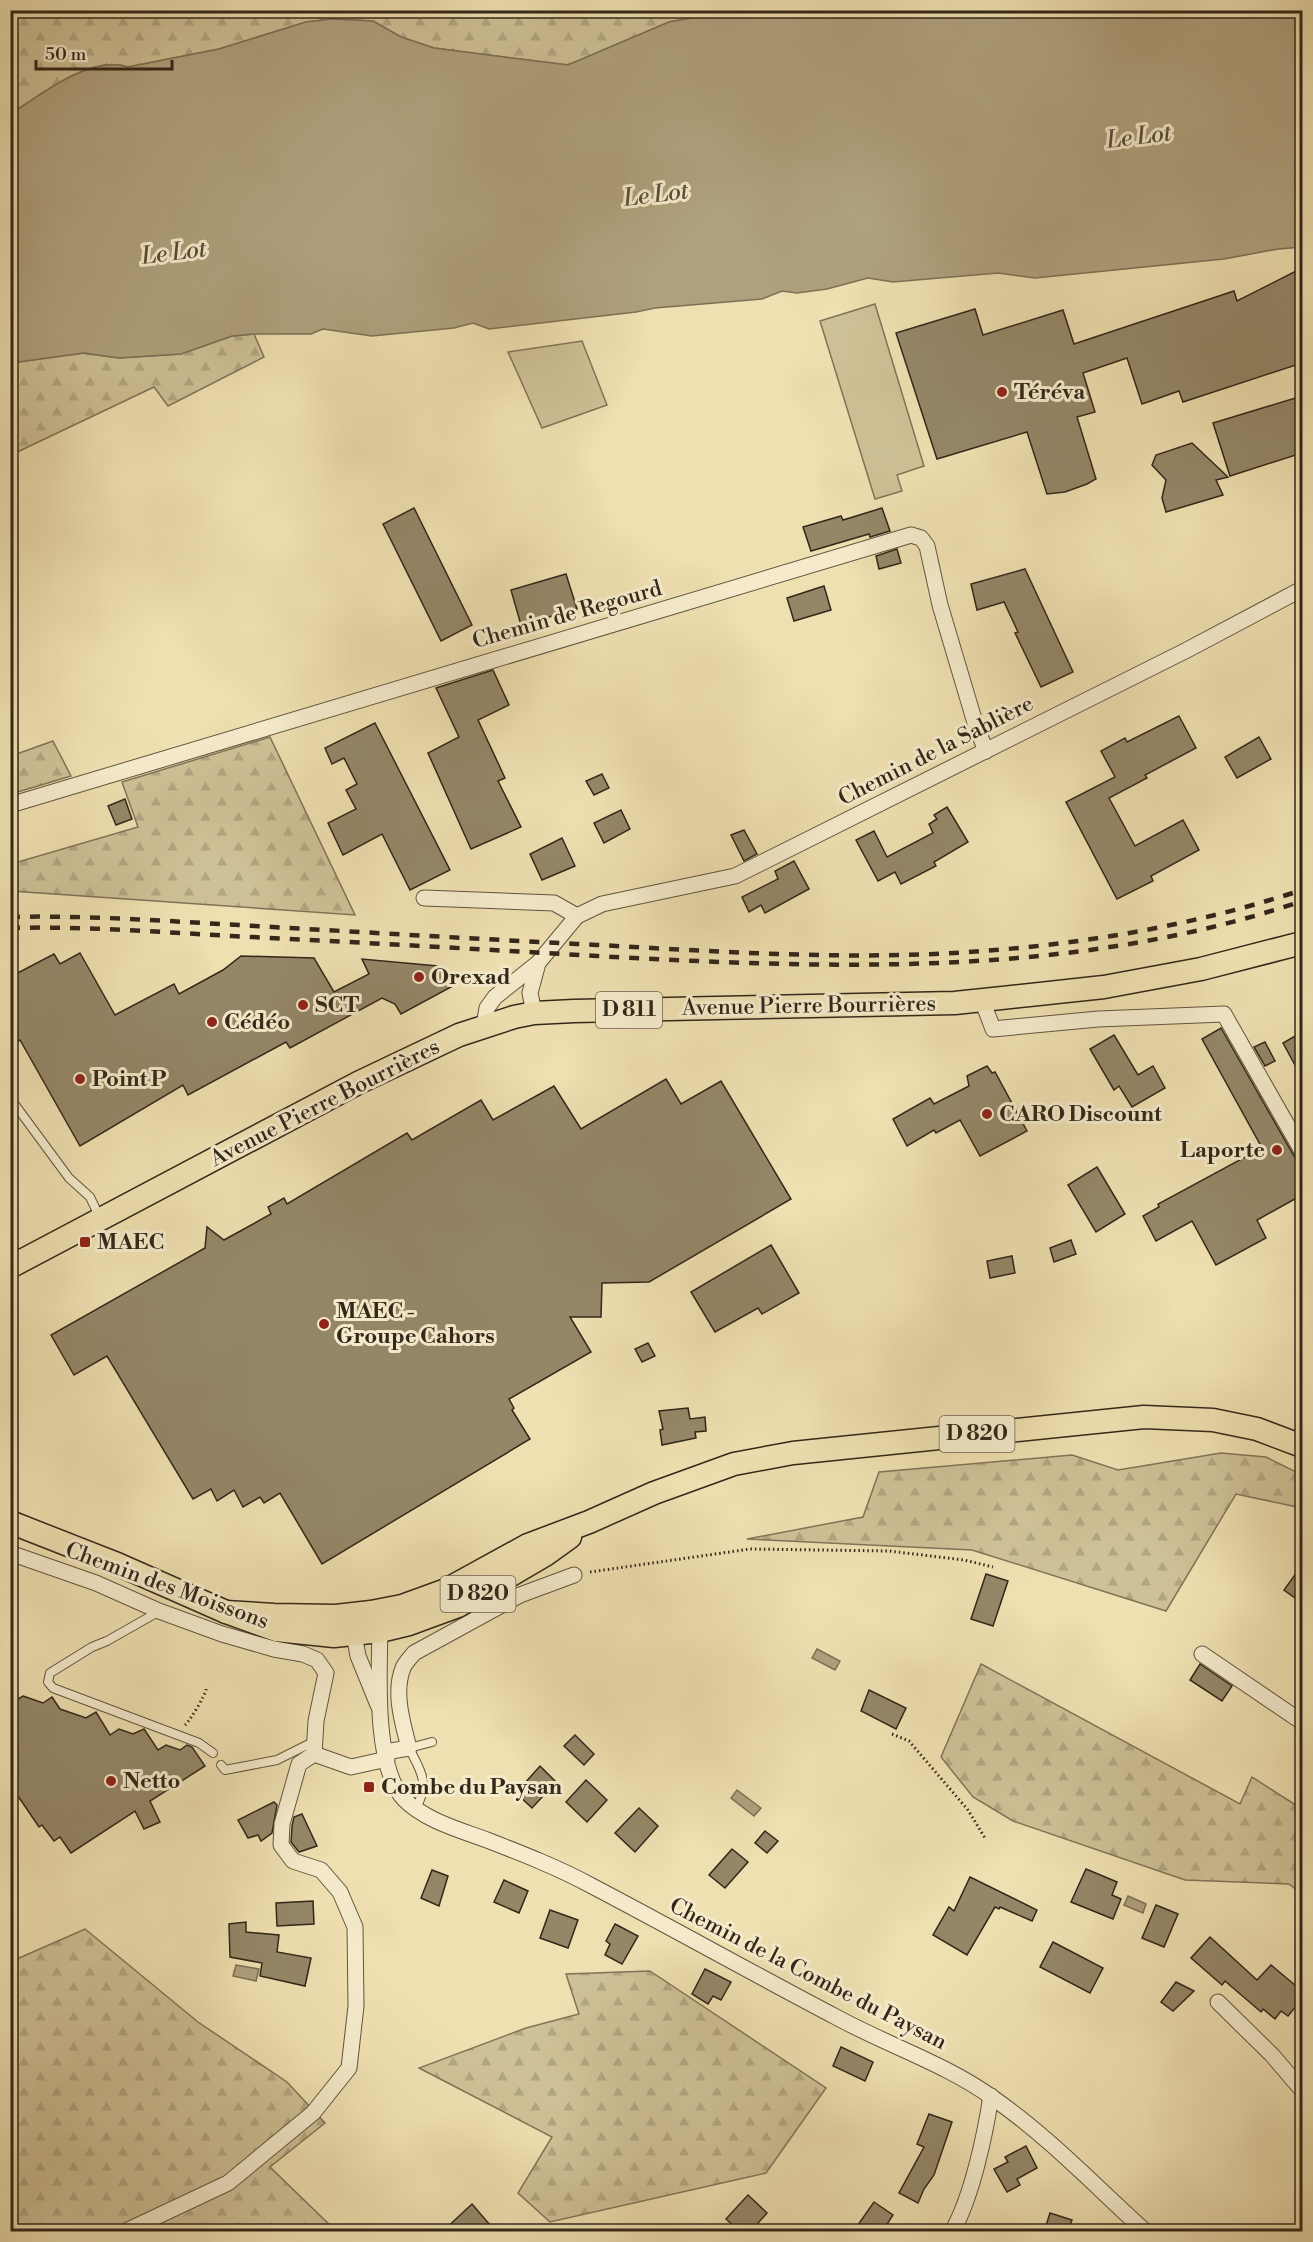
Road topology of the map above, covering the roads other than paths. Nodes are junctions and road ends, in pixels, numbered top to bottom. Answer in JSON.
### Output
{"nodes":[{"id":1,"x":1302,"y":589,"type":"edge"},
{"id":2,"x":986,"y":751,"type":"junction"},
{"id":3,"x":10,"y":805,"type":"edge"},
{"id":4,"x":424,"y":898,"type":"dead end"},
{"id":5,"x":577,"y":916,"type":"junction"},
{"id":6,"x":1302,"y":943,"type":"edge"},
{"id":7,"x":538,"y":963,"type":"junction"},
{"id":8,"x":981,"y":1000,"type":"junction"},
{"id":9,"x":534,"y":1013,"type":"junction"},
{"id":10,"x":484,"y":1025,"type":"junction"},
{"id":11,"x":10,"y":1098,"type":"edge"},
{"id":12,"x":1302,"y":1151,"type":"edge"},
{"id":13,"x":101,"y":1219,"type":"junction"},
{"id":14,"x":10,"y":1267,"type":"edge"},
{"id":15,"x":1302,"y":1446,"type":"edge"},
{"id":16,"x":10,"y":1522,"type":"edge"},
{"id":17,"x":10,"y":1553,"type":"edge"},
{"id":18,"x":574,"y":1575,"type":"road end"},
{"id":19,"x":159,"y":1611,"type":"junction"},
{"id":20,"x":226,"y":1612,"type":"junction"},
{"id":21,"x":375,"y":1622,"type":"junction"},
{"id":22,"x":354,"y":1634,"type":"junction"},
{"id":23,"x":1202,"y":1654,"type":"dead end"},
{"id":24,"x":378,"y":1705,"type":"junction"},
{"id":25,"x":1302,"y":1722,"type":"edge"},
{"id":26,"x":432,"y":1742,"type":"dead end"},
{"id":27,"x":314,"y":1748,"type":"junction"},
{"id":28,"x":409,"y":1748,"type":"junction"},
{"id":29,"x":213,"y":1753,"type":"dead end"},
{"id":30,"x":386,"y":1756,"type":"junction"},
{"id":31,"x":221,"y":1765,"type":"dead end"},
{"id":32,"x":416,"y":1808,"type":"junction"},
{"id":33,"x":1218,"y":2002,"type":"dead end"},
{"id":34,"x":1302,"y":2090,"type":"edge"},
{"id":35,"x":991,"y":2096,"type":"junction"},
{"id":36,"x":124,"y":2232,"type":"edge"},
{"id":37,"x":952,"y":2232,"type":"edge"},
{"id":38,"x":1146,"y":2232,"type":"edge"}],
"edges":[{"from":1,"to":2,"type":"street","name":"Chemin de la Sablière"},
{"from":2,"to":3,"type":"street","name":"Chemin de Regourd"},
{"from":2,"to":5,"type":"street","name":"Chemin de la Sablière"},
{"from":4,"to":5,"type":"street"},
{"from":5,"to":7,"type":"street","name":"Chemin de la Sablière"},
{"from":6,"to":8,"type":"main road","name":"Avenue Pierre Bourrières","number":"D 811"},
{"from":7,"to":9,"type":"street","name":"Chemin de la Sablière"},
{"from":7,"to":10,"type":"street","name":"Chemin de la Sablière"},
{"from":8,"to":9,"type":"main road","name":"Avenue Pierre Bourrières","number":"D 811"},
{"from":8,"to":12,"type":"street"},
{"from":9,"to":10,"type":"main road","name":"Avenue Pierre Bourrières","number":"D 811"},
{"from":10,"to":13,"type":"main road","name":"Avenue Pierre Bourrières","number":"D 811"},
{"from":11,"to":13,"type":"lane"},
{"from":13,"to":14,"type":"main road","name":"Avenue Pierre Bourrières","number":"D 811"},
{"from":15,"to":21,"type":"main road","number":"D 820"},
{"from":16,"to":20,"type":"main road","number":"D 820"},
{"from":17,"to":19,"type":"street","name":"Chemin des Moissons"},
{"from":18,"to":28,"type":"street"},
{"from":19,"to":27,"type":"street","name":"Chemin des Moissons"},
{"from":19,"to":29,"type":"lane"},
{"from":20,"to":21,"type":"main road","number":"D 820"},
{"from":20,"to":22,"type":"main road","number":"D 820"},
{"from":21,"to":22,"type":"main road","number":"D 820"},
{"from":21,"to":24,"type":"street","name":"Chemin de la Combe du Paysan"},
{"from":22,"to":24,"type":"street","name":"Chemin de la Combe du Paysan"},
{"from":23,"to":25,"type":"street"},
{"from":24,"to":30,"type":"street","name":"Chemin de la Combe du Paysan"},
{"from":26,"to":28,"type":"lane"},
{"from":27,"to":30,"type":"street"},
{"from":27,"to":31,"type":"lane"},
{"from":27,"to":36,"type":"street"},
{"from":28,"to":30,"type":"street"},
{"from":28,"to":32,"type":"lane"},
{"from":30,"to":32,"type":"street","name":"Chemin de la Combe du Paysan"},
{"from":32,"to":35,"type":"street","name":"Chemin de la Combe du Paysan"},
{"from":33,"to":34,"type":"street"},
{"from":35,"to":37,"type":"street"},
{"from":35,"to":38,"type":"street","name":"Chemin de la Combe du Paysan"}]}
